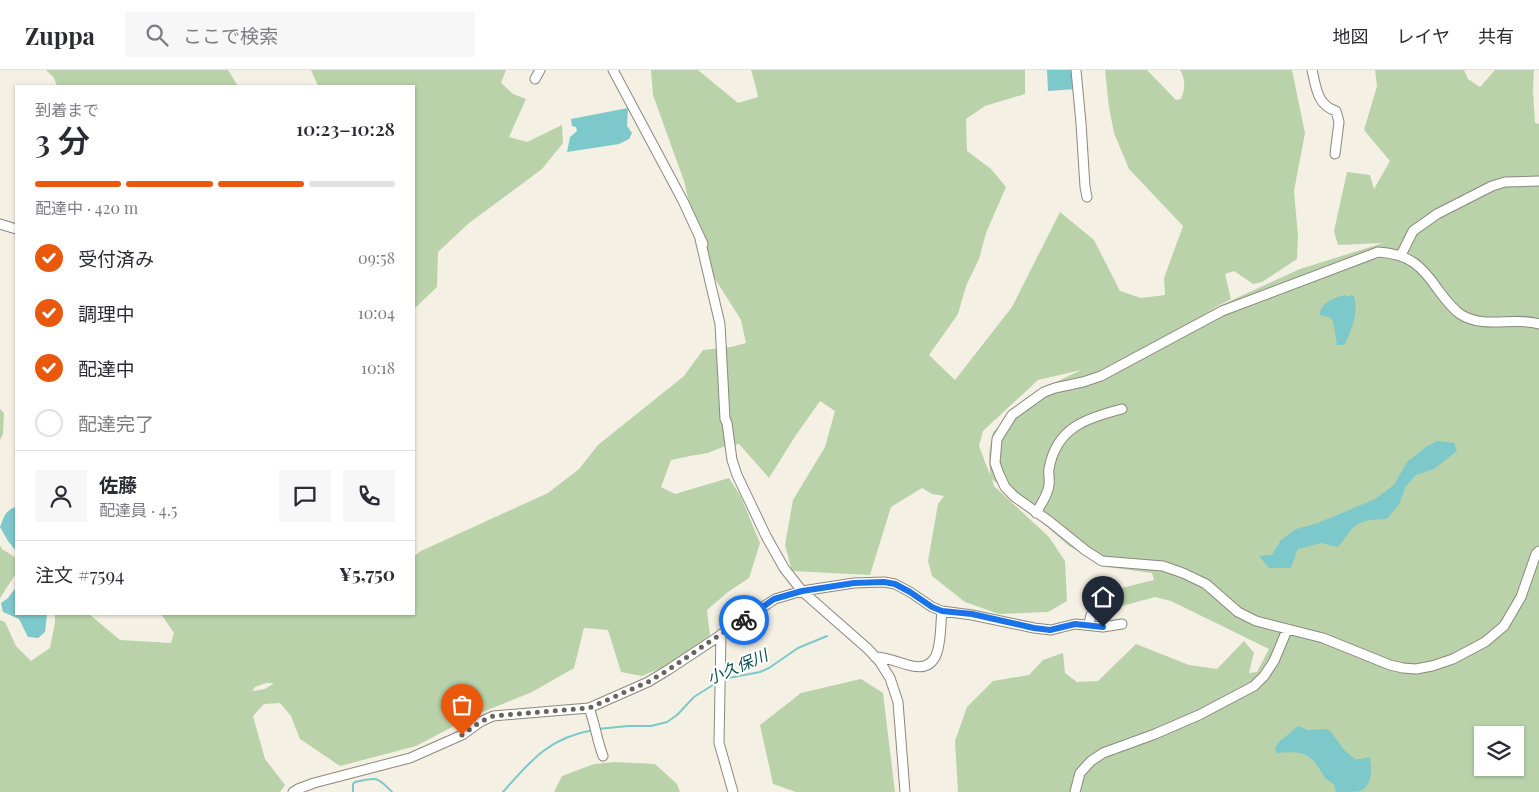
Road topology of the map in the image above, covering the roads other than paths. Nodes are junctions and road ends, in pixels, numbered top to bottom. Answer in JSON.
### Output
{"nodes":[{"id":1,"x":540,"y":70,"type":"edge"},
{"id":2,"x":613,"y":70,"type":"edge"},
{"id":3,"x":1076,"y":70,"type":"edge"},
{"id":4,"x":1312,"y":70,"type":"edge"},
{"id":5,"x":536,"y":79,"type":"dead end"},
{"id":6,"x":1335,"y":154,"type":"dead end"},
{"id":7,"x":1539,"y":181,"type":"edge"},
{"id":8,"x":1087,"y":197,"type":"dead end"},
{"id":9,"x":0,"y":224,"type":"edge"},
{"id":10,"x":15,"y":230,"type":"edge"},
{"id":11,"x":1401,"y":256,"type":"junction"},
{"id":12,"x":1539,"y":324,"type":"edge"},
{"id":13,"x":1122,"y":409,"type":"dead end"},
{"id":14,"x":1036,"y":512,"type":"junction"},
{"id":15,"x":1539,"y":551,"type":"edge"},
{"id":16,"x":802,"y":591,"type":"junction"},
{"id":17,"x":1097,"y":605,"type":"dead end"},
{"id":18,"x":942,"y":611,"type":"junction"},
{"id":19,"x":1089,"y":624,"type":"junction"},
{"id":20,"x":1122,"y":624,"type":"dead end"},
{"id":21,"x":1286,"y":630,"type":"junction"},
{"id":22,"x":721,"y":634,"type":"junction"},
{"id":23,"x":875,"y":657,"type":"junction"},
{"id":24,"x":589,"y":708,"type":"junction"},
{"id":25,"x":603,"y":756,"type":"dead end"},
{"id":26,"x":292,"y":792,"type":"edge"},
{"id":27,"x":733,"y":792,"type":"edge"},
{"id":28,"x":905,"y":792,"type":"edge"},
{"id":29,"x":1075,"y":792,"type":"edge"}],
"edges":[{"from":1,"to":5,"type":"street"},
{"from":2,"to":16,"type":"street"},
{"from":3,"to":8,"type":"street"},
{"from":4,"to":6,"type":"street"},
{"from":7,"to":11,"type":"street"},
{"from":9,"to":10,"type":"street"},
{"from":11,"to":12,"type":"street"},
{"from":11,"to":14,"type":"street"},
{"from":13,"to":14,"type":"street"},
{"from":14,"to":21,"type":"street"},
{"from":15,"to":21,"type":"street"},
{"from":16,"to":18,"type":"street"},
{"from":16,"to":22,"type":"street"},
{"from":16,"to":23,"type":"street"},
{"from":17,"to":19,"type":"street"},
{"from":18,"to":19,"type":"street"},
{"from":18,"to":23,"type":"street"},
{"from":19,"to":20,"type":"street"},
{"from":21,"to":29,"type":"street"},
{"from":22,"to":24,"type":"street"},
{"from":22,"to":27,"type":"street"},
{"from":23,"to":28,"type":"street"},
{"from":24,"to":25,"type":"street"},
{"from":24,"to":26,"type":"street"}]}
